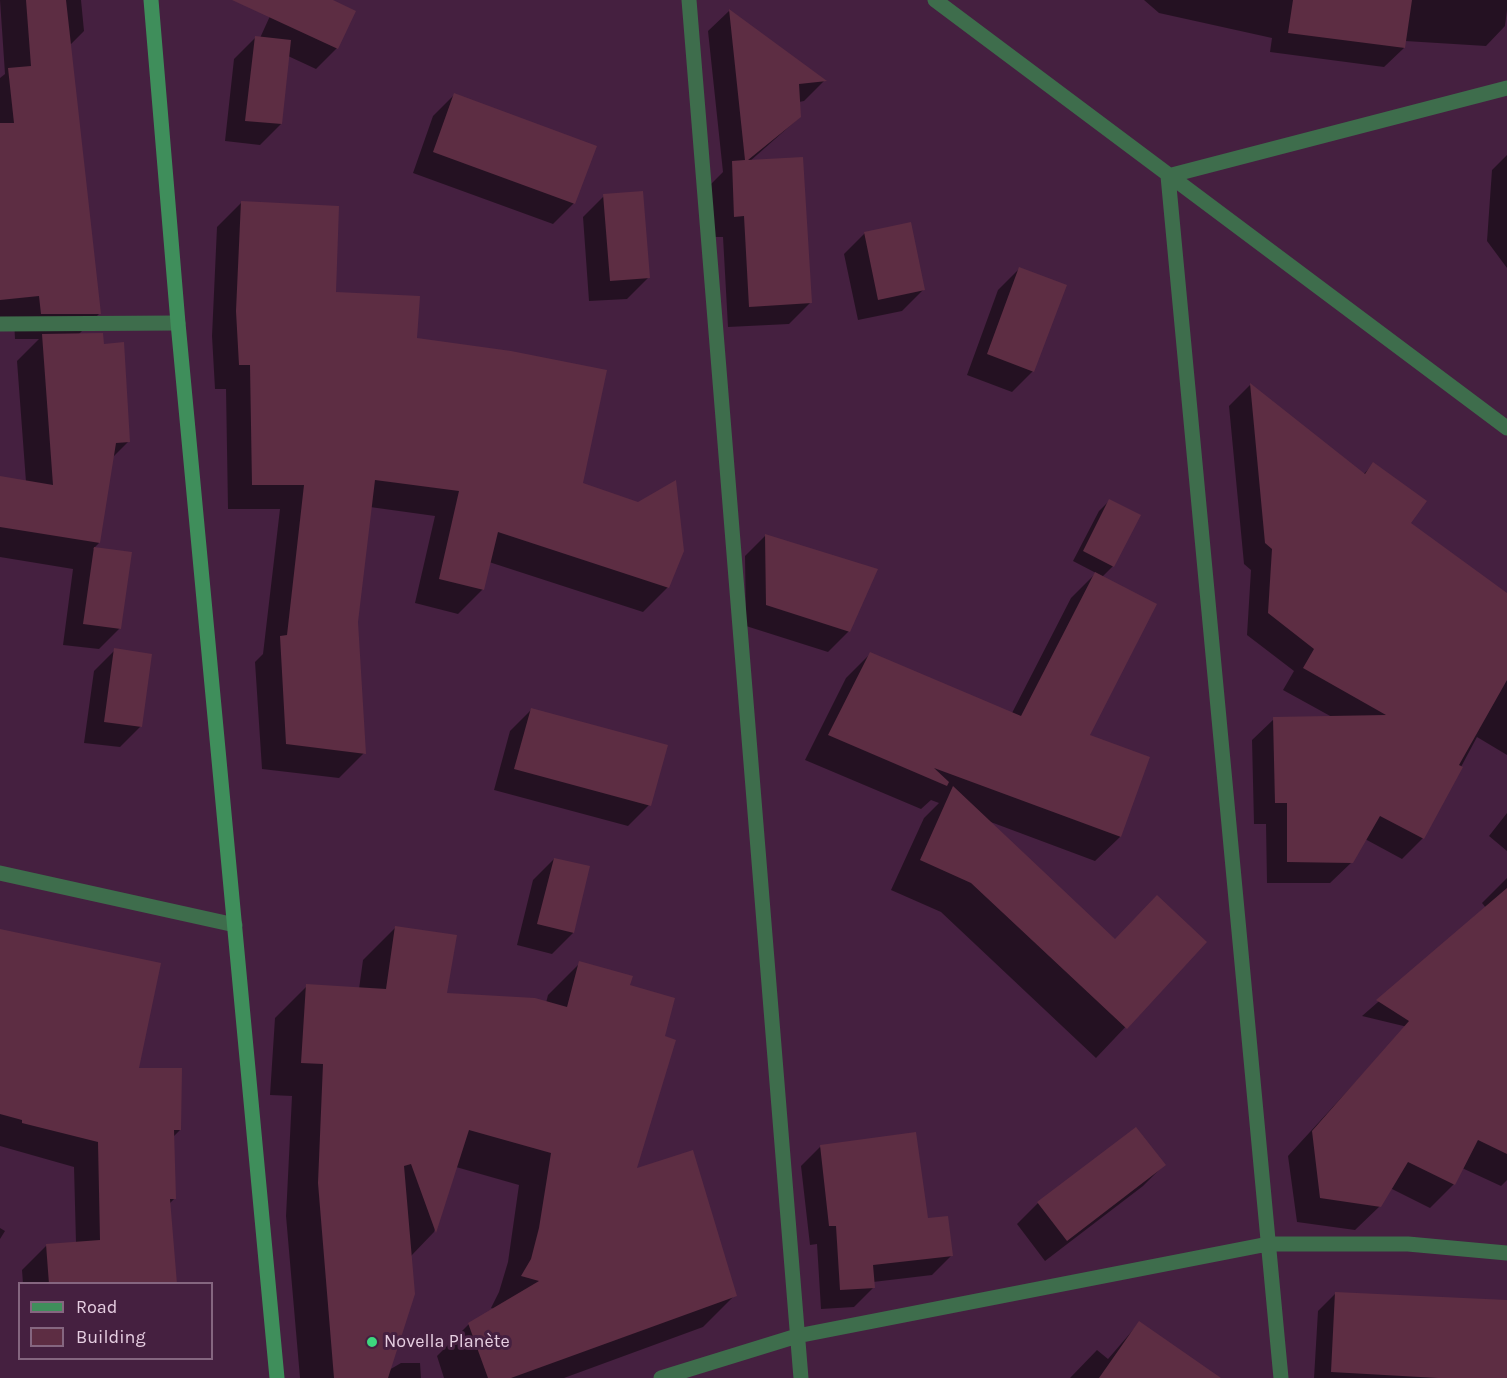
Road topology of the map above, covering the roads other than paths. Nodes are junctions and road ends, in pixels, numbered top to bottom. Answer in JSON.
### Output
{"nodes":[{"id":1,"x":151,"y":0,"type":"edge"},
{"id":2,"x":689,"y":0,"type":"edge"},
{"id":3,"x":935,"y":0,"type":"edge"},
{"id":4,"x":1507,"y":88,"type":"edge"},
{"id":5,"x":1168,"y":176,"type":"junction"},
{"id":6,"x":178,"y":323,"type":"junction"},
{"id":7,"x":0,"y":324,"type":"edge"},
{"id":8,"x":1507,"y":428,"type":"edge"},
{"id":9,"x":0,"y":873,"type":"edge"},
{"id":10,"x":235,"y":925,"type":"junction"},
{"id":11,"x":1268,"y":1244,"type":"junction"},
{"id":12,"x":1507,"y":1253,"type":"edge"},
{"id":13,"x":797,"y":1336,"type":"junction"},
{"id":14,"x":277,"y":1378,"type":"edge"},
{"id":15,"x":661,"y":1378,"type":"edge"},
{"id":16,"x":801,"y":1378,"type":"edge"},
{"id":17,"x":1281,"y":1378,"type":"edge"}],
"edges":[{"from":1,"to":6,"type":"main road"},
{"from":2,"to":13,"type":"street"},
{"from":3,"to":5,"type":"street"},
{"from":4,"to":5,"type":"street"},
{"from":5,"to":8,"type":"street"},
{"from":5,"to":11,"type":"street"},
{"from":6,"to":7,"type":"street"},
{"from":6,"to":10,"type":"main road"},
{"from":9,"to":10,"type":"street"},
{"from":10,"to":14,"type":"main road"},
{"from":11,"to":12,"type":"street"},
{"from":11,"to":13,"type":"street"},
{"from":11,"to":17,"type":"street"},
{"from":13,"to":15,"type":"street"},
{"from":13,"to":16,"type":"street"}]}
